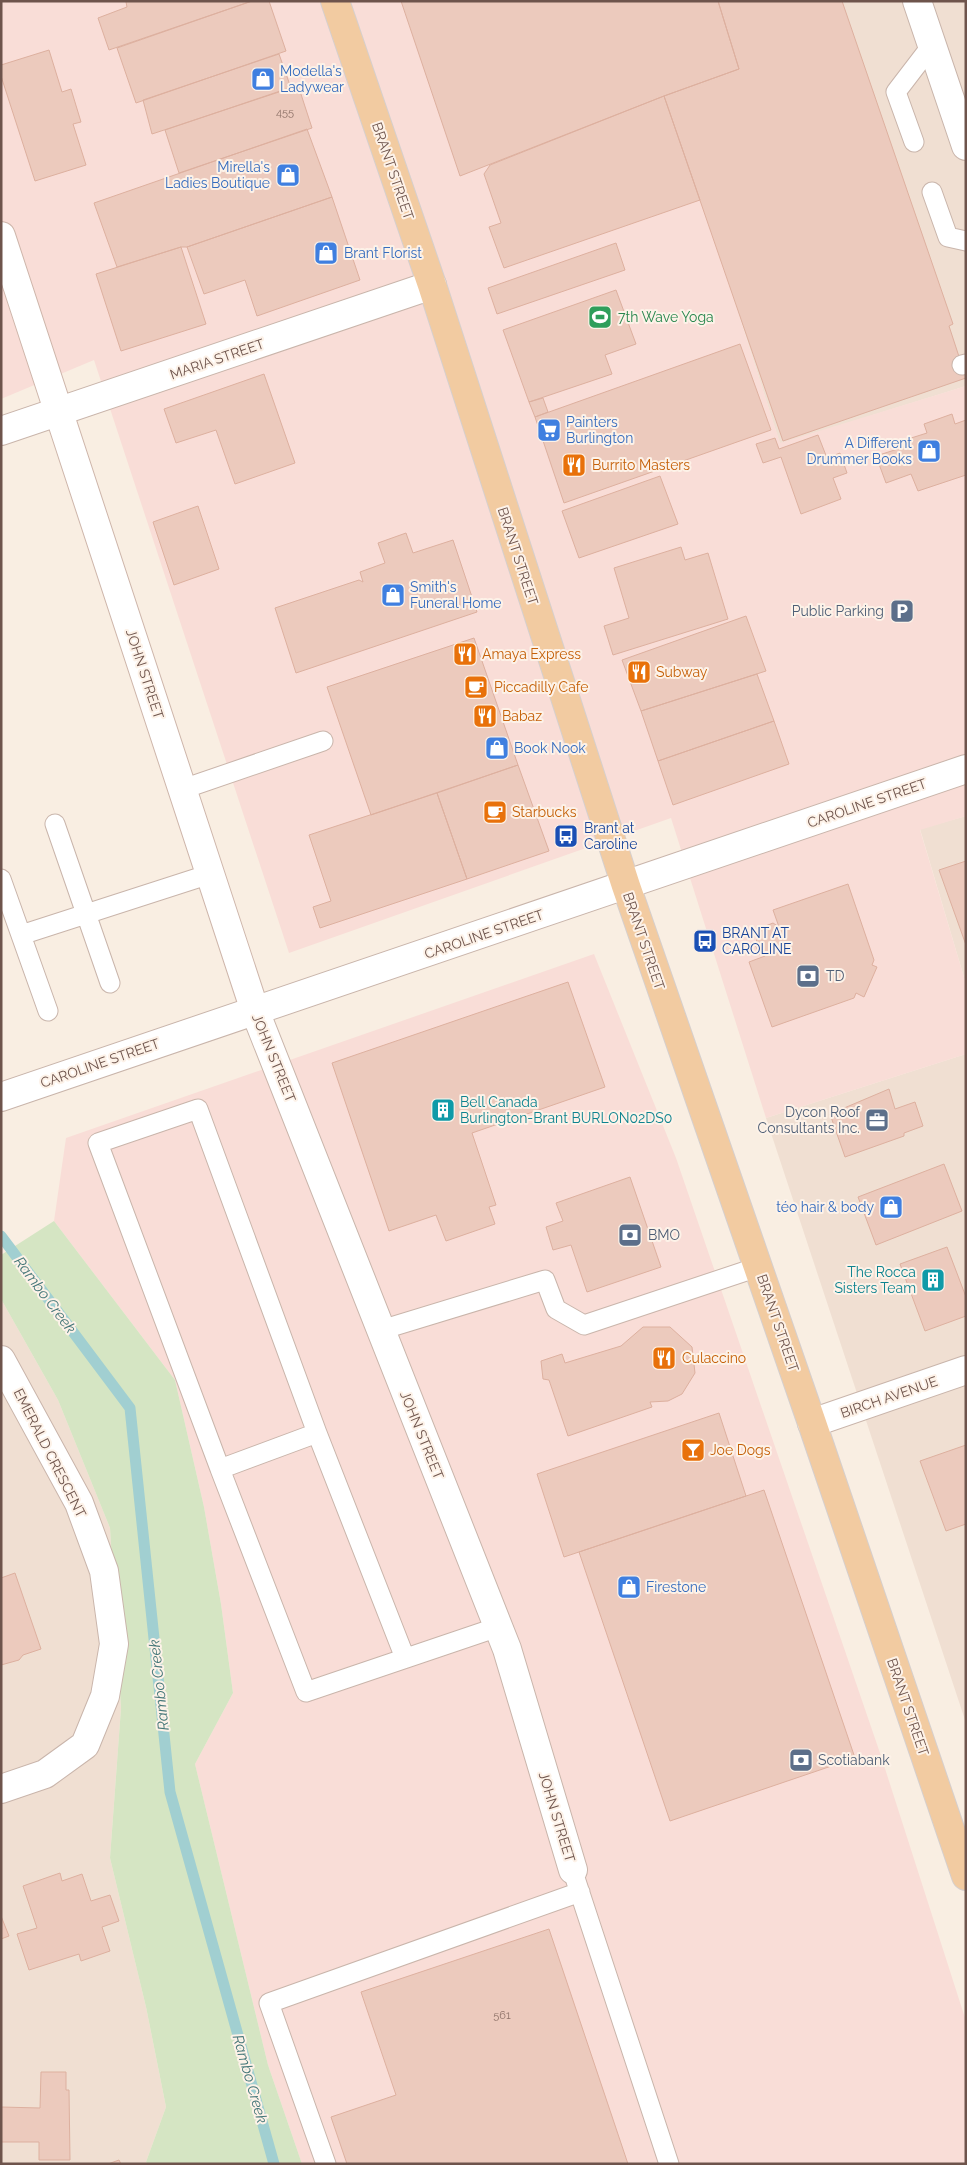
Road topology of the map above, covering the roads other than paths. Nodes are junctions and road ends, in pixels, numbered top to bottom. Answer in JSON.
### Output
{"nodes":[{"id":1,"x":335,"y":1,"type":"edge"},
{"id":2,"x":917,"y":1,"type":"edge"},
{"id":3,"x":932,"y":45,"type":"junction"},
{"id":4,"x":914,"y":142,"type":"dead end"},
{"id":5,"x":966,"y":146,"type":"edge"},
{"id":6,"x":932,"y":192,"type":"dead end"},
{"id":7,"x":1,"y":236,"type":"edge"},
{"id":8,"x":966,"y":241,"type":"edge"},
{"id":9,"x":432,"y":285,"type":"junction"},
{"id":10,"x":60,"y":412,"type":"junction"},
{"id":11,"x":1,"y":431,"type":"edge"},
{"id":12,"x":324,"y":740,"type":"dead end"},
{"id":13,"x":966,"y":769,"type":"edge"},
{"id":14,"x":183,"y":789,"type":"junction"},
{"id":15,"x":55,"y":824,"type":"dead end"},
{"id":16,"x":210,"y":874,"type":"junction"},
{"id":17,"x":1,"y":879,"type":"edge"},
{"id":18,"x":626,"y":886,"type":"junction"},
{"id":19,"x":86,"y":913,"type":"junction"},
{"id":20,"x":21,"y":935,"type":"junction"},
{"id":21,"x":110,"y":983,"type":"dead end"},
{"id":22,"x":48,"y":1011,"type":"dead end"},
{"id":23,"x":255,"y":1012,"type":"junction"},
{"id":24,"x":1,"y":1097,"type":"edge"},
{"id":25,"x":758,"y":1267,"type":"junction"},
{"id":26,"x":381,"y":1330,"type":"junction"},
{"id":27,"x":1,"y":1360,"type":"edge"},
{"id":28,"x":966,"y":1370,"type":"edge"},
{"id":29,"x":812,"y":1423,"type":"junction"},
{"id":30,"x":317,"y":1433,"type":"junction"},
{"id":31,"x":220,"y":1469,"type":"junction"},
{"id":32,"x":498,"y":1627,"type":"junction"},
{"id":33,"x":405,"y":1658,"type":"junction"},
{"id":34,"x":1,"y":1789,"type":"edge"},
{"id":35,"x":966,"y":1876,"type":"edge"},
{"id":36,"x":576,"y":1881,"type":"junction"},
{"id":37,"x":326,"y":2164,"type":"edge"},
{"id":38,"x":669,"y":2164,"type":"edge"}],
"edges":[{"from":1,"to":9,"type":"main road","name":"BRANT STREET"},
{"from":2,"to":3,"type":"street"},
{"from":3,"to":4,"type":"lane"},
{"from":3,"to":5,"type":"street"},
{"from":6,"to":8,"type":"lane"},
{"from":7,"to":10,"type":"street","name":"JOHN STREET"},
{"from":9,"to":10,"type":"street","name":"MARIA STREET"},
{"from":9,"to":18,"type":"main road","name":"BRANT STREET"},
{"from":10,"to":11,"type":"street","name":"MARIA STREET"},
{"from":10,"to":14,"type":"street","name":"JOHN STREET"},
{"from":12,"to":14,"type":"lane"},
{"from":13,"to":18,"type":"street","name":"CAROLINE STREET"},
{"from":14,"to":16,"type":"street","name":"JOHN STREET"},
{"from":15,"to":19,"type":"lane"},
{"from":16,"to":19,"type":"lane"},
{"from":16,"to":23,"type":"street","name":"JOHN STREET"},
{"from":17,"to":20,"type":"lane"},
{"from":18,"to":23,"type":"street","name":"CAROLINE STREET"},
{"from":18,"to":25,"type":"main road","name":"BRANT STREET"},
{"from":19,"to":20,"type":"lane"},
{"from":19,"to":21,"type":"lane"},
{"from":20,"to":22,"type":"lane"},
{"from":23,"to":24,"type":"street","name":"CAROLINE STREET"},
{"from":23,"to":26,"type":"street","name":"JOHN STREET"},
{"from":25,"to":26,"type":"lane"},
{"from":25,"to":29,"type":"main road","name":"BRANT STREET"},
{"from":26,"to":32,"type":"street","name":"JOHN STREET"},
{"from":27,"to":34,"type":"street","name":"EMERALD CRESCENT"},
{"from":28,"to":29,"type":"street","name":"BIRCH AVENUE"},
{"from":29,"to":35,"type":"main road","name":"BRANT STREET"},
{"from":30,"to":31,"type":"lane"},
{"from":30,"to":31,"type":"lane"},
{"from":30,"to":33,"type":"lane"},
{"from":31,"to":33,"type":"lane"},
{"from":32,"to":33,"type":"lane"},
{"from":32,"to":36,"type":"street","name":"JOHN STREET"},
{"from":36,"to":37,"type":"lane"},
{"from":36,"to":38,"type":"lane"}]}
